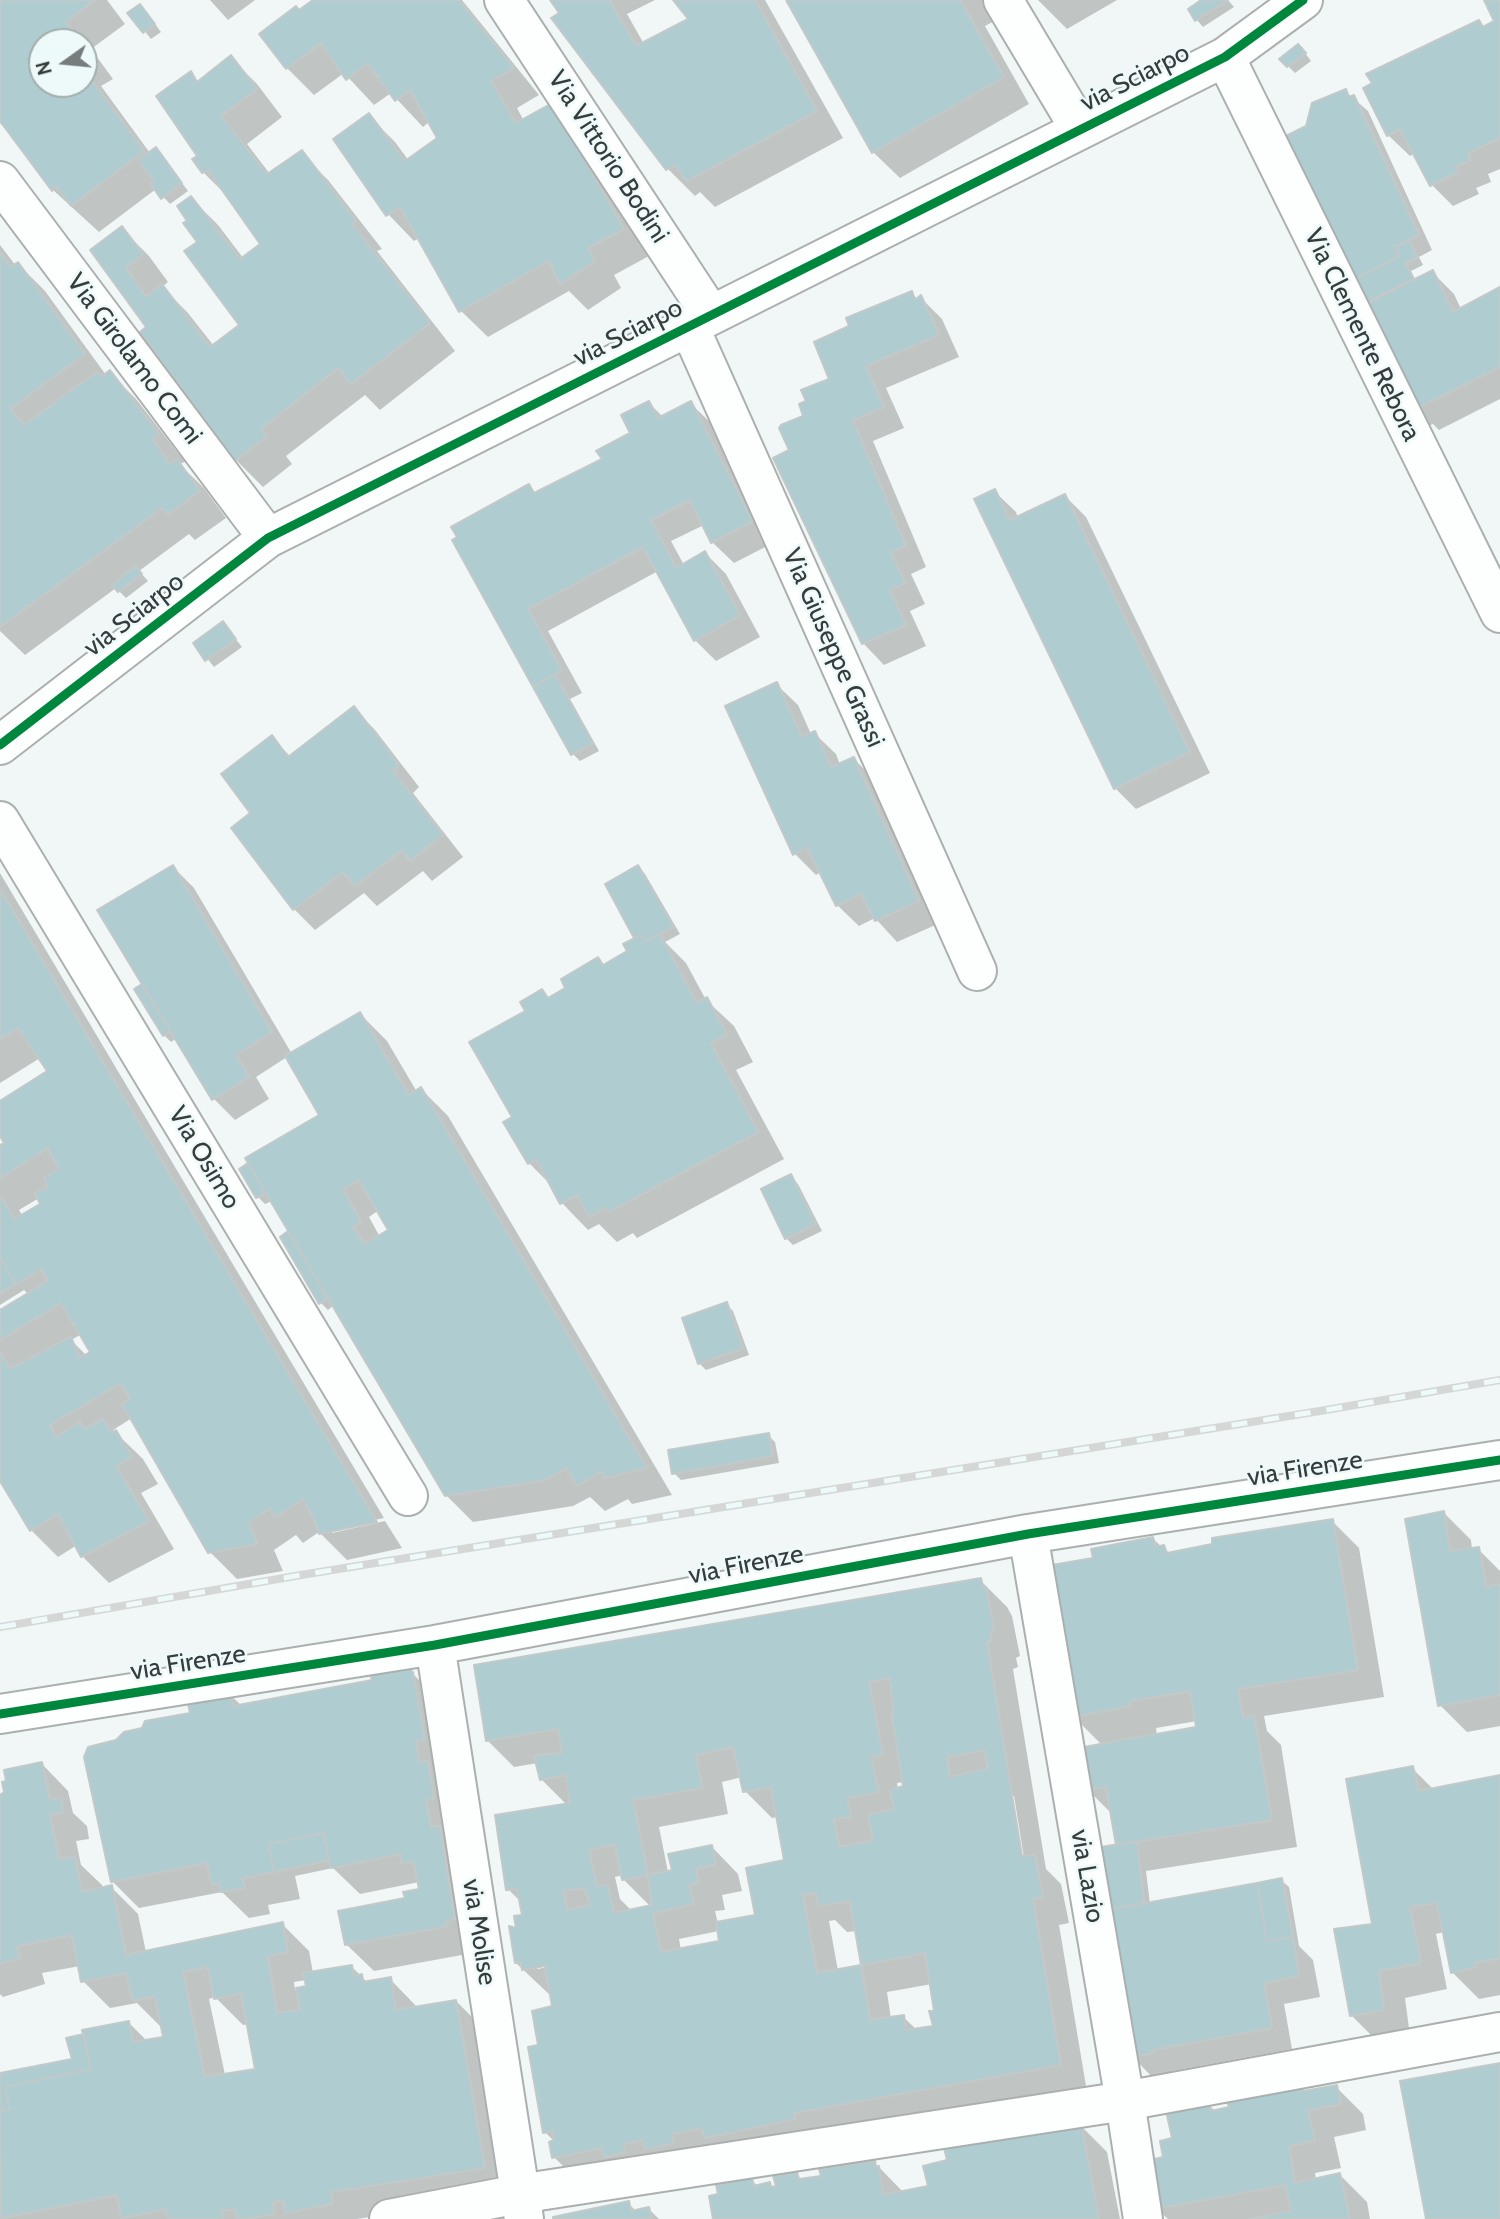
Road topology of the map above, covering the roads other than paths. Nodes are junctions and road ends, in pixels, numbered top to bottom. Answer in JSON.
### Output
{"nodes":[{"id":1,"x":504,"y":0,"type":"edge"},
{"id":2,"x":1003,"y":0,"type":"edge"},
{"id":3,"x":1303,"y":0,"type":"edge"},
{"id":4,"x":1224,"y":57,"type":"junction"},
{"id":5,"x":1080,"y":130,"type":"junction"},
{"id":6,"x":0,"y":181,"type":"edge"},
{"id":7,"x":700,"y":320,"type":"junction"},
{"id":8,"x":268,"y":538,"type":"junction"},
{"id":9,"x":1500,"y":613,"type":"edge"},
{"id":10,"x":0,"y":745,"type":"edge"},
{"id":11,"x":0,"y":821,"type":"edge"},
{"id":12,"x":977,"y":971,"type":"dead end"},
{"id":13,"x":1500,"y":1460,"type":"edge"},
{"id":14,"x":408,"y":1496,"type":"dead end"},
{"id":15,"x":1028,"y":1534,"type":"junction"},
{"id":16,"x":435,"y":1645,"type":"junction"},
{"id":17,"x":0,"y":1714,"type":"edge"},
{"id":18,"x":1500,"y":2032,"type":"edge"},
{"id":19,"x":1125,"y":2101,"type":"junction"},
{"id":20,"x":522,"y":2207,"type":"edge"},
{"id":21,"x":389,"y":2219,"type":"edge"},
{"id":22,"x":1143,"y":2219,"type":"edge"}],
"edges":[{"from":1,"to":7,"type":"street","name":"Via Vittorio Bodini"},
{"from":2,"to":5,"type":"street"},
{"from":3,"to":4,"type":"street","name":"via Sciarpo"},
{"from":4,"to":5,"type":"street","name":"via Sciarpo"},
{"from":4,"to":9,"type":"street","name":"Via Clemente Rebora"},
{"from":5,"to":7,"type":"street","name":"via Sciarpo"},
{"from":6,"to":8,"type":"street","name":"Via Girolamo Comi"},
{"from":7,"to":8,"type":"street","name":"via Sciarpo"},
{"from":7,"to":12,"type":"street","name":"Via Giuseppe Grassi"},
{"from":8,"to":10,"type":"street","name":"via Sciarpo"},
{"from":11,"to":14,"type":"street","name":"Via Osimo"},
{"from":13,"to":15,"type":"street","name":"via Firenze"},
{"from":15,"to":16,"type":"street","name":"via Firenze"},
{"from":15,"to":19,"type":"street","name":"via Lazio"},
{"from":16,"to":17,"type":"street","name":"via Firenze"},
{"from":16,"to":20,"type":"street","name":"via Molise"},
{"from":18,"to":19,"type":"street"},
{"from":19,"to":20,"type":"street"},
{"from":19,"to":22,"type":"street","name":"via Lazio"},
{"from":20,"to":21,"type":"street"}]}
